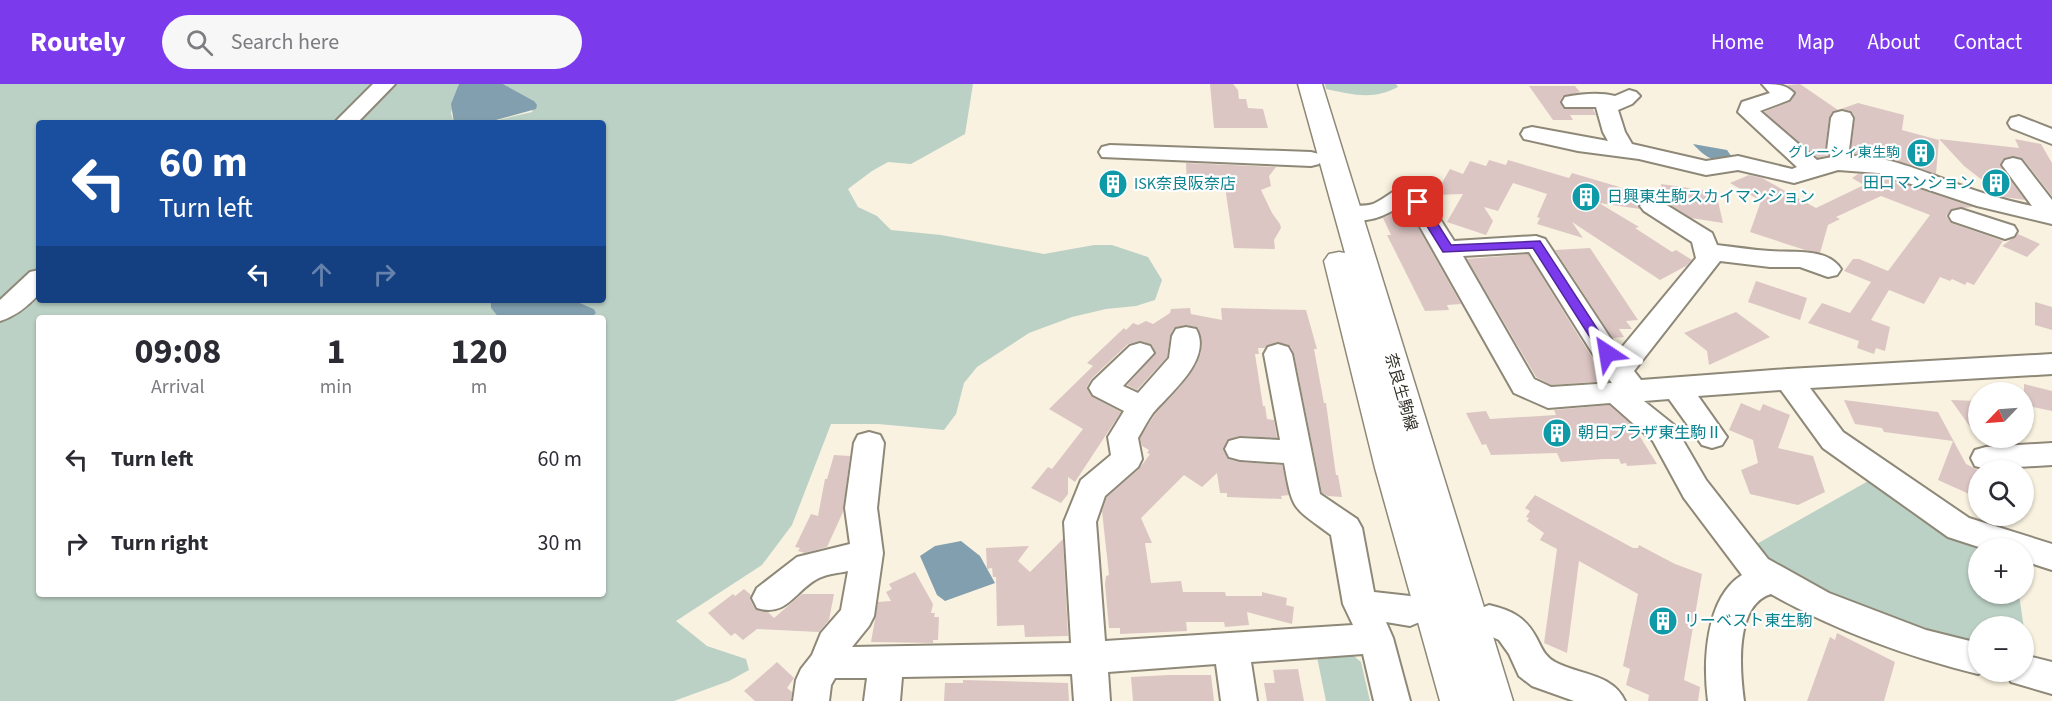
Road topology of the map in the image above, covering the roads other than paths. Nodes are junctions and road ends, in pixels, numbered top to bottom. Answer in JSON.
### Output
{"nodes":[{"id":1,"x":385,"y":84,"type":"edge"},
{"id":2,"x":1293,"y":84,"type":"edge"},
{"id":3,"x":1310,"y":84,"type":"edge"},
{"id":4,"x":1772,"y":84,"type":"edge"},
{"id":5,"x":1573,"y":102,"type":"dead end"},
{"id":6,"x":1842,"y":118,"type":"dead end"},
{"id":7,"x":348,"y":120,"type":"edge"},
{"id":8,"x":2019,"y":123,"type":"dead end"},
{"id":9,"x":1532,"y":134,"type":"dead end"},
{"id":10,"x":2052,"y":137,"type":"edge"},
{"id":11,"x":1624,"y":149,"type":"junction"},
{"id":12,"x":1110,"y":152,"type":"dead end"},
{"id":13,"x":1311,"y":159,"type":"junction"},
{"id":14,"x":1847,"y":162,"type":"junction"},
{"id":15,"x":2013,"y":165,"type":"dead end"},
{"id":16,"x":1811,"y":167,"type":"junction"},
{"id":17,"x":1652,"y":206,"type":"dead end"},
{"id":18,"x":1956,"y":212,"type":"junction"},
{"id":19,"x":2052,"y":212,"type":"edge"},
{"id":20,"x":1348,"y":213,"type":"junction"},
{"id":21,"x":2052,"y":217,"type":"edge"},
{"id":22,"x":2005,"y":231,"type":"dead end"},
{"id":23,"x":1447,"y":249,"type":"junction"},
{"id":24,"x":1707,"y":252,"type":"junction"},
{"id":25,"x":1828,"y":268,"type":"dead end"},
{"id":26,"x":36,"y":281,"type":"edge"},
{"id":27,"x":0,"y":312,"type":"edge"},
{"id":28,"x":1186,"y":336,"type":"dead end"},
{"id":29,"x":1140,"y":353,"type":"dead end"},
{"id":30,"x":1278,"y":354,"type":"dead end"},
{"id":31,"x":2052,"y":364,"type":"edge"},
{"id":32,"x":1788,"y":379,"type":"junction"},
{"id":33,"x":1623,"y":385,"type":"junction"},
{"id":34,"x":1677,"y":388,"type":"junction"},
{"id":35,"x":1142,"y":407,"type":"junction"},
{"id":36,"x":1712,"y":437,"type":"dead end"},
{"id":37,"x":869,"y":443,"type":"dead end"},
{"id":38,"x":1240,"y":450,"type":"dead end"},
{"id":39,"x":1297,"y":453,"type":"junction"},
{"id":40,"x":2052,"y":454,"type":"edge"},
{"id":41,"x":1986,"y":459,"type":"dead end"},
{"id":42,"x":867,"y":554,"type":"junction"},
{"id":43,"x":2052,"y":556,"type":"edge"},
{"id":44,"x":1774,"y":579,"type":"junction"},
{"id":45,"x":769,"y":598,"type":"dead end"},
{"id":46,"x":1360,"y":604,"type":"junction"},
{"id":47,"x":1410,"y":611,"type":"dead end"},
{"id":48,"x":1489,"y":620,"type":"dead end"},
{"id":49,"x":1376,"y":639,"type":"junction"},
{"id":50,"x":1232,"y":649,"type":"junction"},
{"id":51,"x":1968,"y":656,"type":"edge"},
{"id":52,"x":1090,"y":657,"type":"junction"},
{"id":53,"x":826,"y":663,"type":"junction"},
{"id":54,"x":886,"y":664,"type":"junction"},
{"id":55,"x":2034,"y":673,"type":"edge"},
{"id":56,"x":2052,"y":678,"type":"edge"},
{"id":57,"x":1597,"y":697,"type":"edge"},
{"id":58,"x":811,"y":701,"type":"edge"},
{"id":59,"x":882,"y":701,"type":"edge"},
{"id":60,"x":1092,"y":701,"type":"edge"},
{"id":61,"x":1239,"y":701,"type":"edge"},
{"id":62,"x":1392,"y":701,"type":"edge"},
{"id":63,"x":1461,"y":701,"type":"edge"},
{"id":64,"x":1492,"y":701,"type":"edge"},
{"id":65,"x":1726,"y":701,"type":"edge"}],
"edges":[{"from":1,"to":7,"type":"street"},
{"from":2,"to":13,"type":"main road","name":"奈良生駒線"},
{"from":3,"to":20,"type":"main road","name":"奈良生駒線"},
{"from":4,"to":16,"type":"street"},
{"from":5,"to":11,"type":"street"},
{"from":6,"to":14,"type":"street"},
{"from":8,"to":10,"type":"street"},
{"from":9,"to":11,"type":"street"},
{"from":11,"to":16,"type":"street"},
{"from":12,"to":13,"type":"street"},
{"from":13,"to":63,"type":"main road","name":"奈良生駒線"},
{"from":14,"to":16,"type":"street"},
{"from":14,"to":18,"type":"street"},
{"from":15,"to":19,"type":"street"},
{"from":17,"to":24,"type":"street"},
{"from":18,"to":21,"type":"street"},
{"from":18,"to":22,"type":"street"},
{"from":20,"to":23,"type":"street"},
{"from":20,"to":64,"type":"main road","name":"奈良生駒線"},
{"from":23,"to":33,"type":"street"},
{"from":23,"to":33,"type":"street"},
{"from":24,"to":25,"type":"street"},
{"from":24,"to":33,"type":"street"},
{"from":26,"to":27,"type":"street"},
{"from":28,"to":35,"type":"street"},
{"from":29,"to":35,"type":"street"},
{"from":30,"to":39,"type":"street"},
{"from":31,"to":32,"type":"street"},
{"from":32,"to":34,"type":"street"},
{"from":32,"to":43,"type":"street"},
{"from":33,"to":34,"type":"street"},
{"from":33,"to":44,"type":"street"},
{"from":34,"to":36,"type":"street"},
{"from":35,"to":52,"type":"street"},
{"from":37,"to":42,"type":"street"},
{"from":38,"to":39,"type":"street"},
{"from":39,"to":46,"type":"street"},
{"from":40,"to":41,"type":"street"},
{"from":42,"to":45,"type":"street"},
{"from":42,"to":53,"type":"street"},
{"from":44,"to":51,"type":"street"},
{"from":44,"to":65,"type":"street"},
{"from":46,"to":47,"type":"street"},
{"from":46,"to":49,"type":"street"},
{"from":48,"to":57,"type":"street"},
{"from":49,"to":50,"type":"street"},
{"from":49,"to":62,"type":"street"},
{"from":50,"to":52,"type":"street"},
{"from":50,"to":61,"type":"street"},
{"from":52,"to":54,"type":"street"},
{"from":52,"to":60,"type":"street"},
{"from":53,"to":54,"type":"street"},
{"from":53,"to":58,"type":"street"},
{"from":54,"to":59,"type":"street"},
{"from":55,"to":56,"type":"street"}]}
